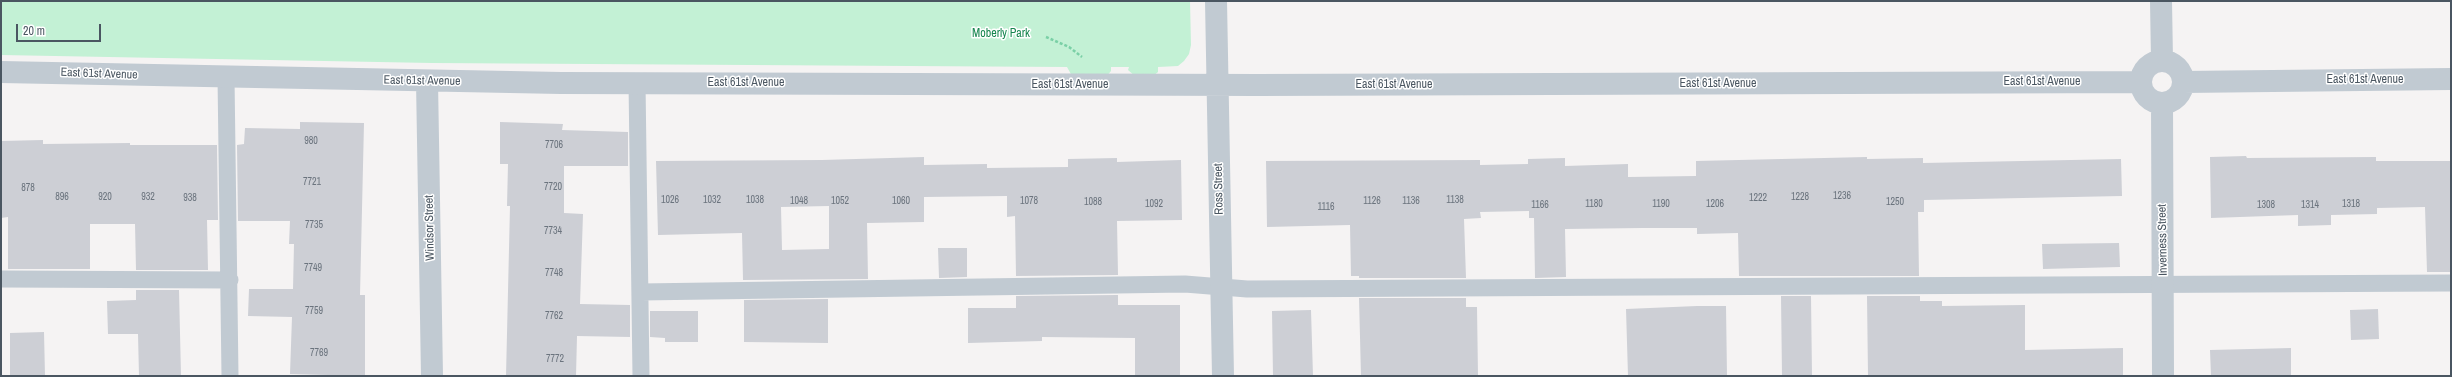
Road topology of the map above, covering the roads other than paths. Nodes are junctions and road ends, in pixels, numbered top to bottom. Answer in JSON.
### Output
{"nodes":[{"id":1,"x":1216,"y":1,"type":"edge"},
{"id":2,"x":2161,"y":1,"type":"edge"},
{"id":3,"x":2162,"y":60,"type":"junction"},
{"id":4,"x":1,"y":72,"type":"edge"},
{"id":5,"x":226,"y":78,"type":"junction"},
{"id":6,"x":2451,"y":80,"type":"edge"},
{"id":7,"x":427,"y":81,"type":"junction"},
{"id":8,"x":637,"y":82,"type":"junction"},
{"id":9,"x":2140,"y":82,"type":"junction"},
{"id":10,"x":2183,"y":82,"type":"junction"},
{"id":11,"x":1217,"y":85,"type":"junction"},
{"id":12,"x":2162,"y":103,"type":"junction"},
{"id":13,"x":1,"y":279,"type":"edge"},
{"id":14,"x":230,"y":280,"type":"junction"},
{"id":15,"x":2451,"y":283,"type":"edge"},
{"id":16,"x":2164,"y":284,"type":"junction"},
{"id":17,"x":1221,"y":287,"type":"junction"},
{"id":18,"x":641,"y":292,"type":"junction"},
{"id":19,"x":230,"y":376,"type":"edge"},
{"id":20,"x":432,"y":376,"type":"edge"},
{"id":21,"x":641,"y":376,"type":"edge"},
{"id":22,"x":1223,"y":376,"type":"edge"},
{"id":23,"x":2163,"y":376,"type":"edge"}],
"edges":[{"from":1,"to":11,"type":"street","name":"Ross Street"},
{"from":2,"to":3,"type":"street"},
{"from":3,"to":9,"type":"street"},
{"from":3,"to":10,"type":"street"},
{"from":4,"to":5,"type":"street","name":"East 61st Avenue"},
{"from":5,"to":7,"type":"street","name":"East 61st Avenue"},
{"from":5,"to":14,"type":"lane"},
{"from":6,"to":10,"type":"street","name":"East 61st Avenue"},
{"from":7,"to":8,"type":"street","name":"East 61st Avenue"},
{"from":7,"to":20,"type":"street","name":"Windsor Street"},
{"from":8,"to":11,"type":"street","name":"East 61st Avenue"},
{"from":8,"to":18,"type":"lane"},
{"from":9,"to":11,"type":"street","name":"East 61st Avenue"},
{"from":9,"to":12,"type":"street"},
{"from":10,"to":12,"type":"street"},
{"from":11,"to":17,"type":"street","name":"Ross Street"},
{"from":12,"to":16,"type":"street","name":"Inverness Street"},
{"from":13,"to":14,"type":"lane"},
{"from":14,"to":19,"type":"lane"},
{"from":15,"to":16,"type":"lane"},
{"from":16,"to":17,"type":"lane"},
{"from":16,"to":23,"type":"street","name":"Inverness Street"},
{"from":17,"to":18,"type":"lane"},
{"from":17,"to":22,"type":"street","name":"Ross Street"},
{"from":18,"to":21,"type":"lane"}]}
